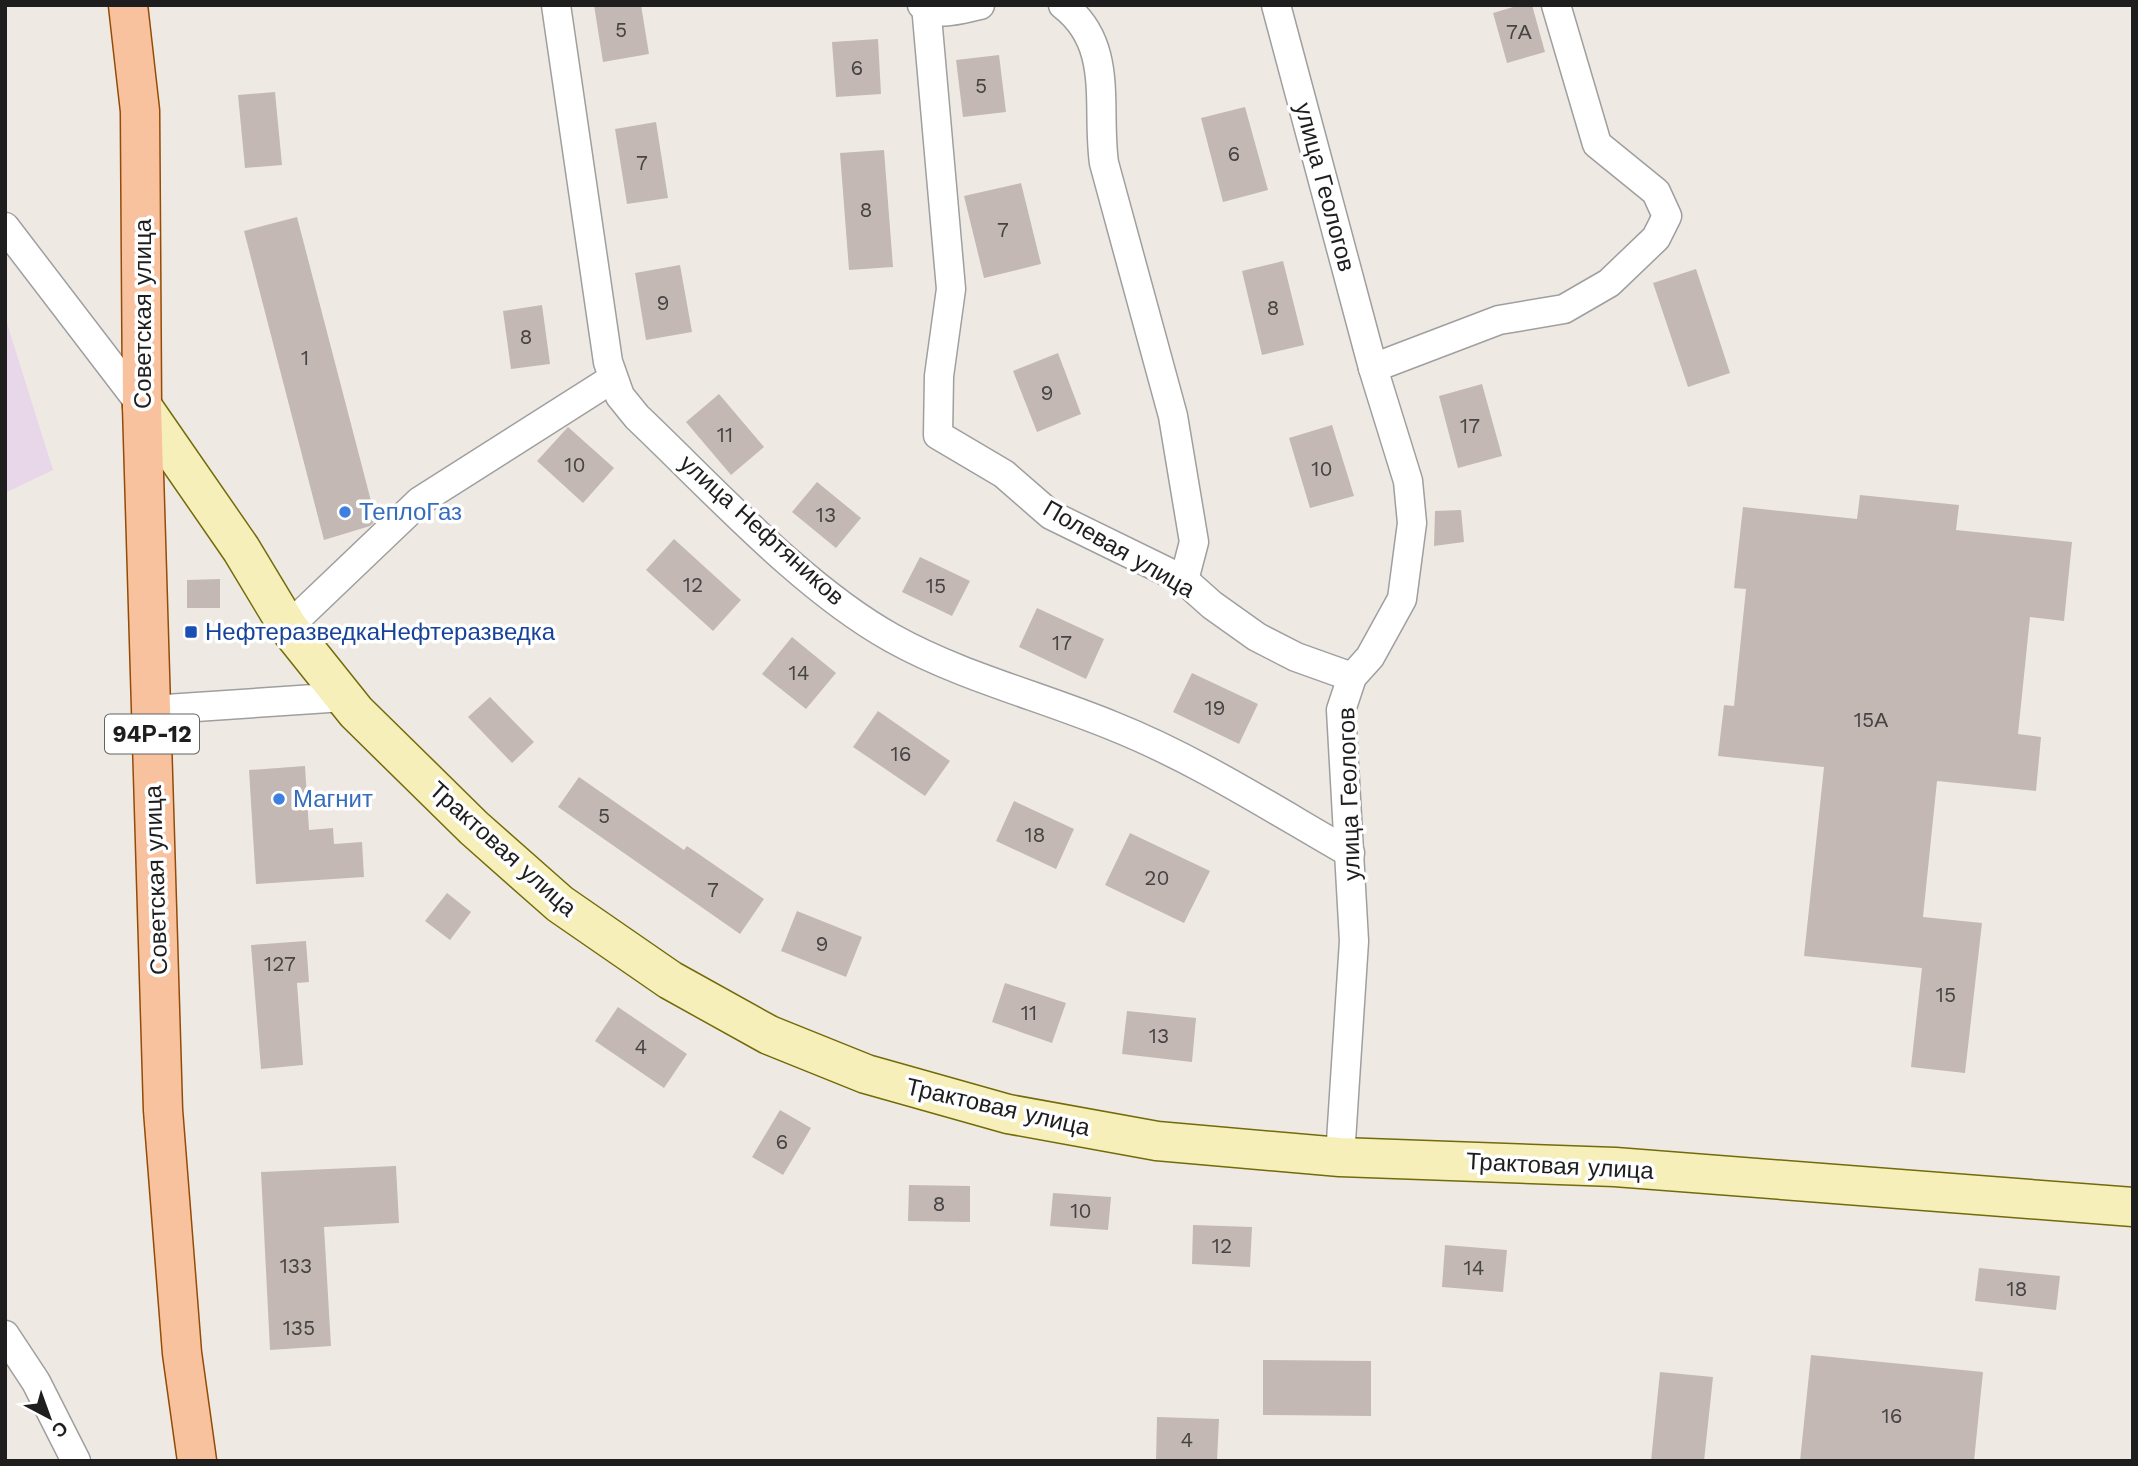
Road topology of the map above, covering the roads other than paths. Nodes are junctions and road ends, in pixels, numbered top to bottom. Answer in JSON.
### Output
{"nodes":[{"id":1,"x":128,"y":5,"type":"edge"},
{"id":2,"x":555,"y":5,"type":"edge"},
{"id":3,"x":980,"y":5,"type":"edge"},
{"id":4,"x":1063,"y":5,"type":"edge"},
{"id":5,"x":1276,"y":5,"type":"edge"},
{"id":6,"x":1556,"y":5,"type":"edge"},
{"id":7,"x":925,"y":7,"type":"edge"},
{"id":8,"x":5,"y":227,"type":"edge"},
{"id":9,"x":1373,"y":368,"type":"junction"},
{"id":10,"x":612,"y":379,"type":"junction"},
{"id":11,"x":142,"y":406,"type":"junction"},
{"id":12,"x":1184,"y":580,"type":"junction"},
{"id":13,"x":288,"y":626,"type":"junction"},
{"id":14,"x":1352,"y":677,"type":"junction"},
{"id":15,"x":344,"y":697,"type":"junction"},
{"id":16,"x":151,"y":710,"type":"junction"},
{"id":17,"x":1350,"y":853,"type":"junction"},
{"id":18,"x":1339,"y":1157,"type":"junction"},
{"id":19,"x":2133,"y":1207,"type":"edge"},
{"id":20,"x":5,"y":1335,"type":"edge"},
{"id":21,"x":76,"y":1461,"type":"edge"},
{"id":22,"x":197,"y":1461,"type":"edge"}],
"edges":[{"from":1,"to":11,"type":"main road","name":"Советская улица","number":"94Р-12"},
{"from":2,"to":10,"type":"street","name":"улица Нефтяников"},
{"from":3,"to":7,"type":"street"},
{"from":4,"to":12,"type":"street"},
{"from":5,"to":9,"type":"street","name":"улица Геологов"},
{"from":6,"to":9,"type":"street"},
{"from":7,"to":12,"type":"street","name":"Полевая улица"},
{"from":8,"to":11,"type":"street"},
{"from":9,"to":14,"type":"street","name":"улица Геологов"},
{"from":10,"to":13,"type":"street"},
{"from":10,"to":17,"type":"street","name":"улица Нефтяников"},
{"from":11,"to":13,"type":"street","name":"Трактовая улица"},
{"from":11,"to":16,"type":"main road","name":"Советская улица","number":"94Р-12"},
{"from":12,"to":14,"type":"street","name":"Полевая улица"},
{"from":13,"to":15,"type":"street","name":"Трактовая улица"},
{"from":14,"to":17,"type":"street","name":"улица Геологов"},
{"from":15,"to":16,"type":"street"},
{"from":15,"to":18,"type":"street","name":"Трактовая улица"},
{"from":16,"to":22,"type":"main road","name":"Советская улица","number":"94Р-12"},
{"from":17,"to":18,"type":"street","name":"улица Геологов"},
{"from":18,"to":19,"type":"street","name":"Трактовая улица"},
{"from":20,"to":21,"type":"street"}]}
